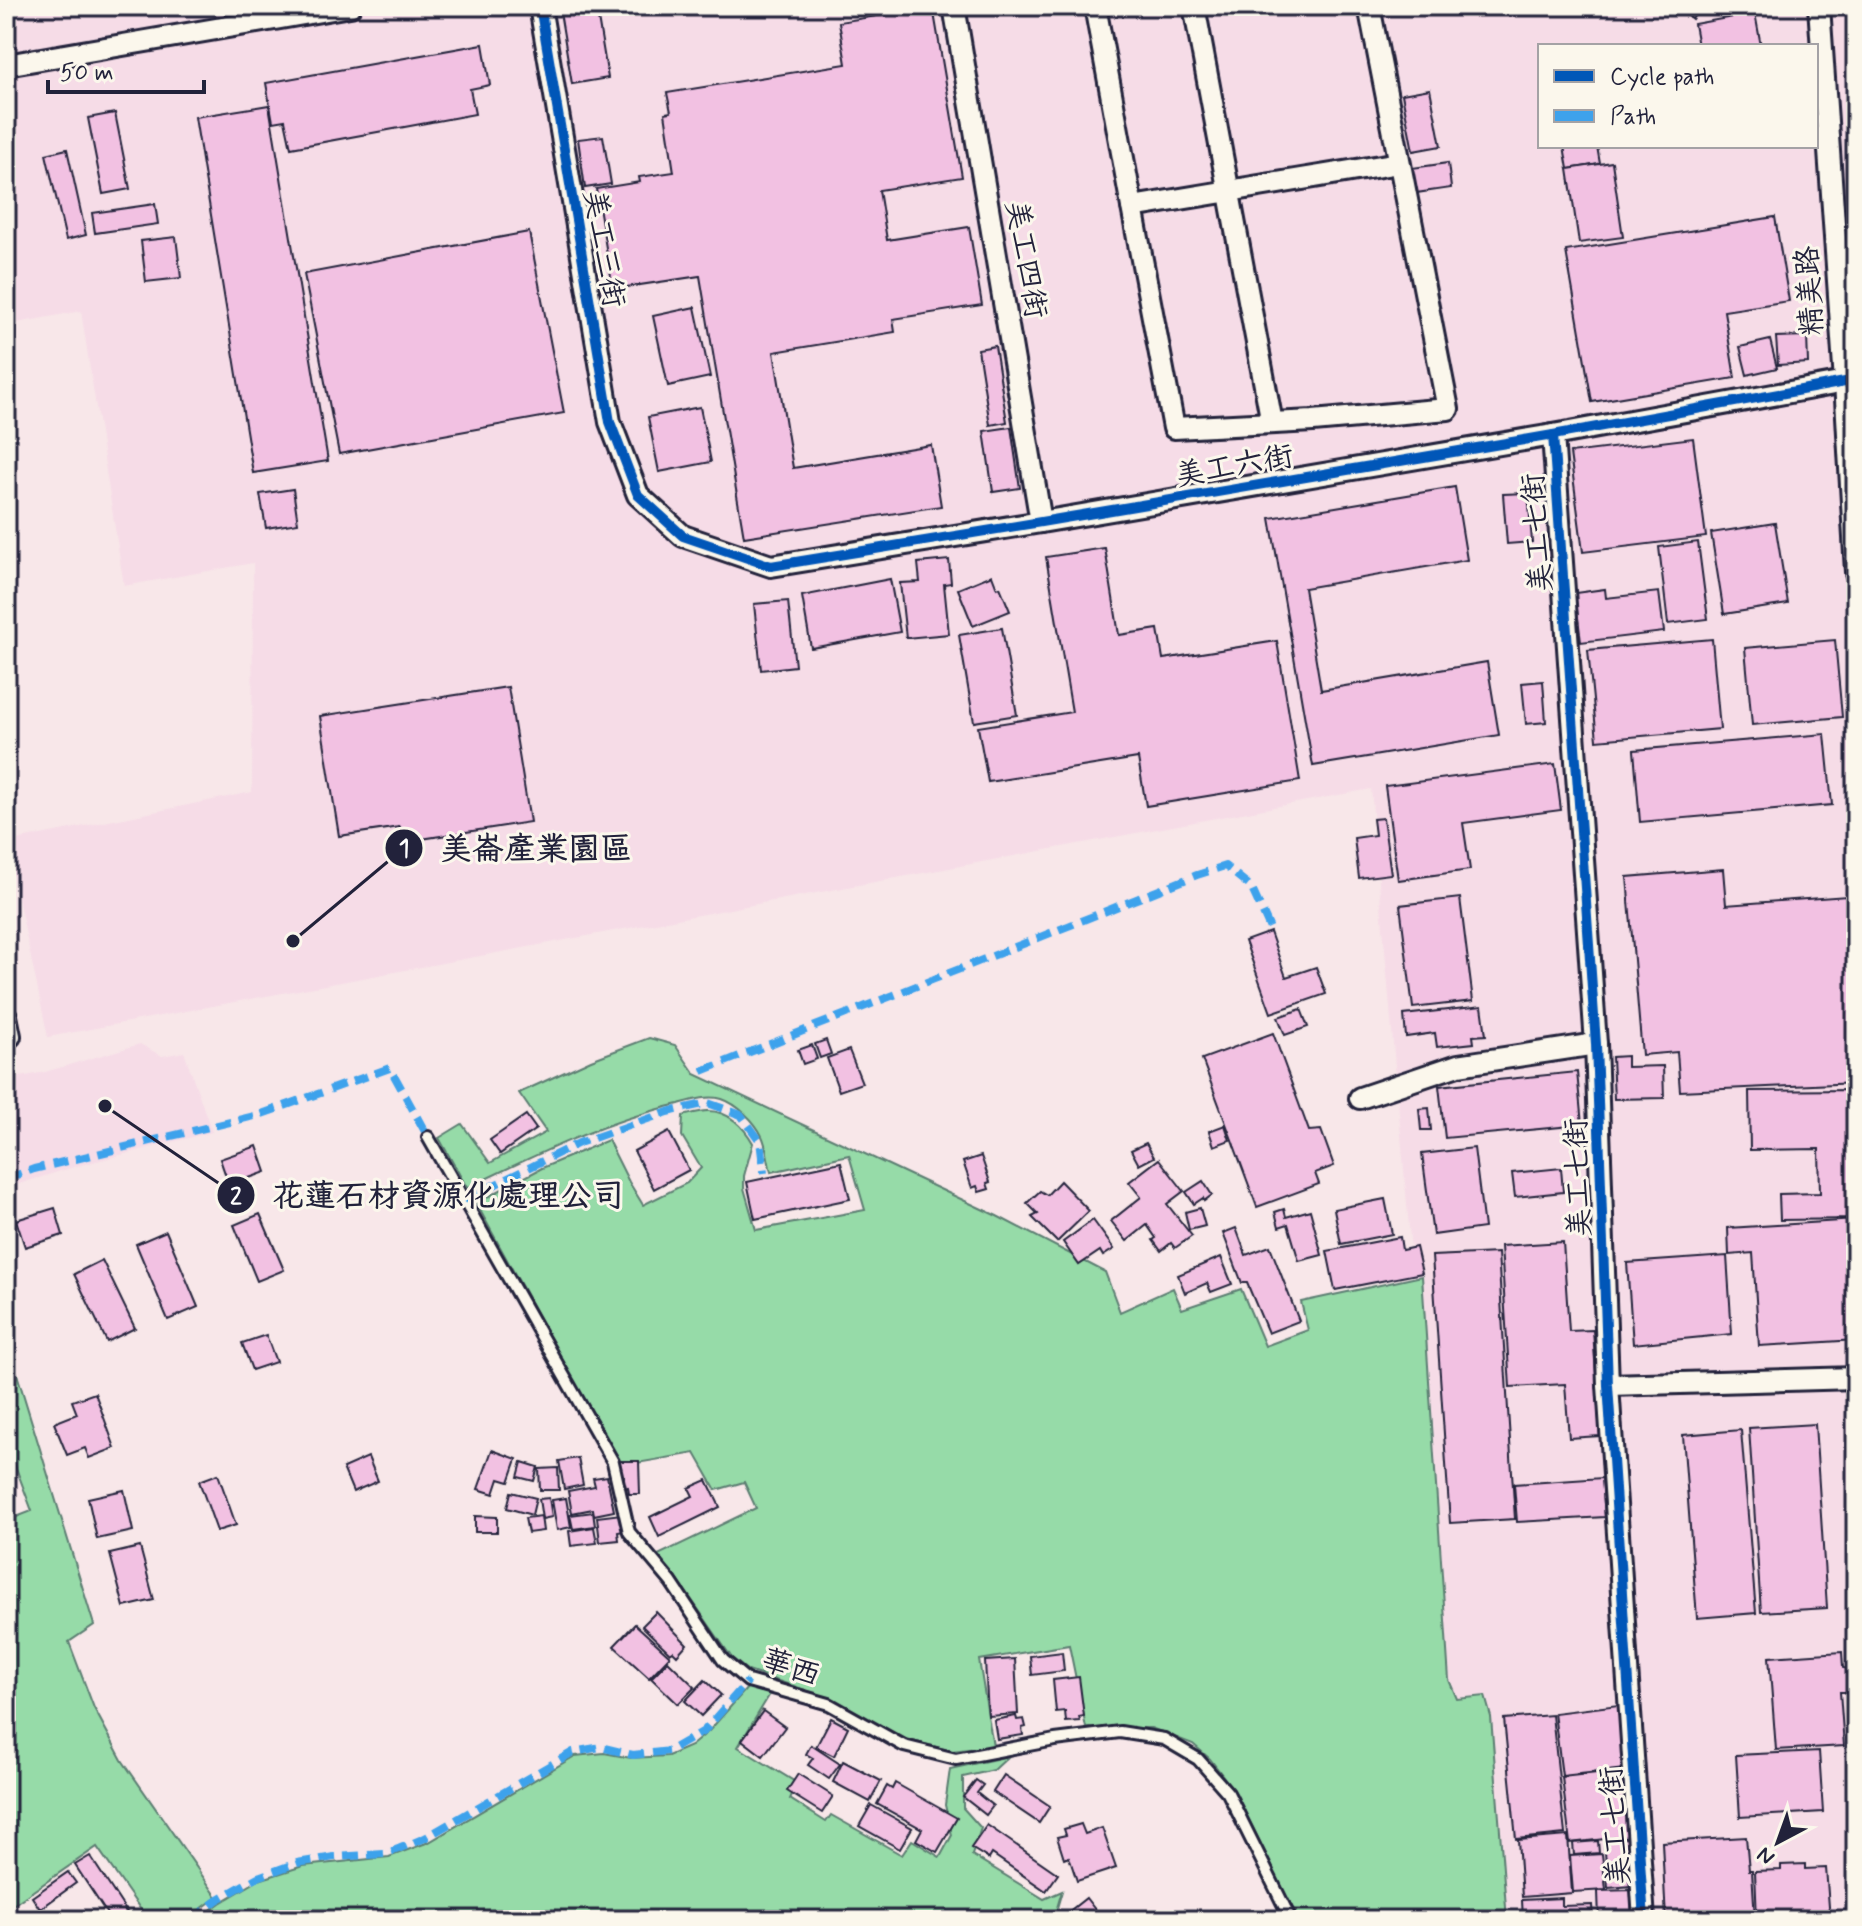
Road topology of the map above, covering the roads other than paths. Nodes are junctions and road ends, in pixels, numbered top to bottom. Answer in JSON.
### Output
{"nodes":[{"id":1,"x":350,"y":6,"type":"edge"},
{"id":2,"x":540,"y":6,"type":"edge"},
{"id":3,"x":954,"y":6,"type":"edge"},
{"id":4,"x":1095,"y":6,"type":"edge"},
{"id":5,"x":1194,"y":6,"type":"edge"},
{"id":6,"x":1369,"y":6,"type":"edge"},
{"id":7,"x":1819,"y":6,"type":"edge"},
{"id":8,"x":6,"y":65,"type":"edge"},
{"id":9,"x":1399,"y":163,"type":"junction"},
{"id":10,"x":1229,"y":191,"type":"junction"},
{"id":11,"x":1132,"y":207,"type":"junction"},
{"id":12,"x":1851,"y":382,"type":"edge"},
{"id":13,"x":1272,"y":423,"type":"junction"},
{"id":14,"x":1553,"y":435,"type":"junction"},
{"id":15,"x":638,"y":495,"type":"joint"},
{"id":16,"x":1041,"y":522,"type":"junction"},
{"id":17,"x":1856,"y":572,"type":"edge"},
{"id":18,"x":1596,"y":1044,"type":"junction"},
{"id":19,"x":1360,"y":1098,"type":"dead end"},
{"id":20,"x":428,"y":1137,"type":"dead end"},
{"id":21,"x":1856,"y":1378,"type":"edge"},
{"id":22,"x":1608,"y":1385,"type":"junction"},
{"id":23,"x":1291,"y":1920,"type":"edge"},
{"id":24,"x":1644,"y":1920,"type":"edge"}],
"edges":[{"from":1,"to":8,"type":"street"},
{"from":2,"to":15,"type":"street","name":"美工三街"},
{"from":3,"to":16,"type":"street","name":"美工四街"},
{"from":4,"to":11,"type":"street"},
{"from":5,"to":10,"type":"street"},
{"from":6,"to":9,"type":"street"},
{"from":7,"to":12,"type":"street","name":"精美路"},
{"from":9,"to":10,"type":"street"},
{"from":9,"to":13,"type":"street"},
{"from":10,"to":11,"type":"street"},
{"from":10,"to":13,"type":"street"},
{"from":11,"to":13,"type":"street"},
{"from":12,"to":14,"type":"street","name":"美工六街"},
{"from":12,"to":17,"type":"street","name":"精美路"},
{"from":14,"to":16,"type":"street","name":"美工六街"},
{"from":14,"to":18,"type":"street","name":"美工七街"},
{"from":15,"to":16,"type":"street","name":"美工六街"},
{"from":18,"to":19,"type":"street"},
{"from":18,"to":22,"type":"street","name":"美工七街"},
{"from":20,"to":23,"type":"lane","name":"華西"},
{"from":21,"to":22,"type":"street"},
{"from":22,"to":24,"type":"street","name":"美工七街"}]}
